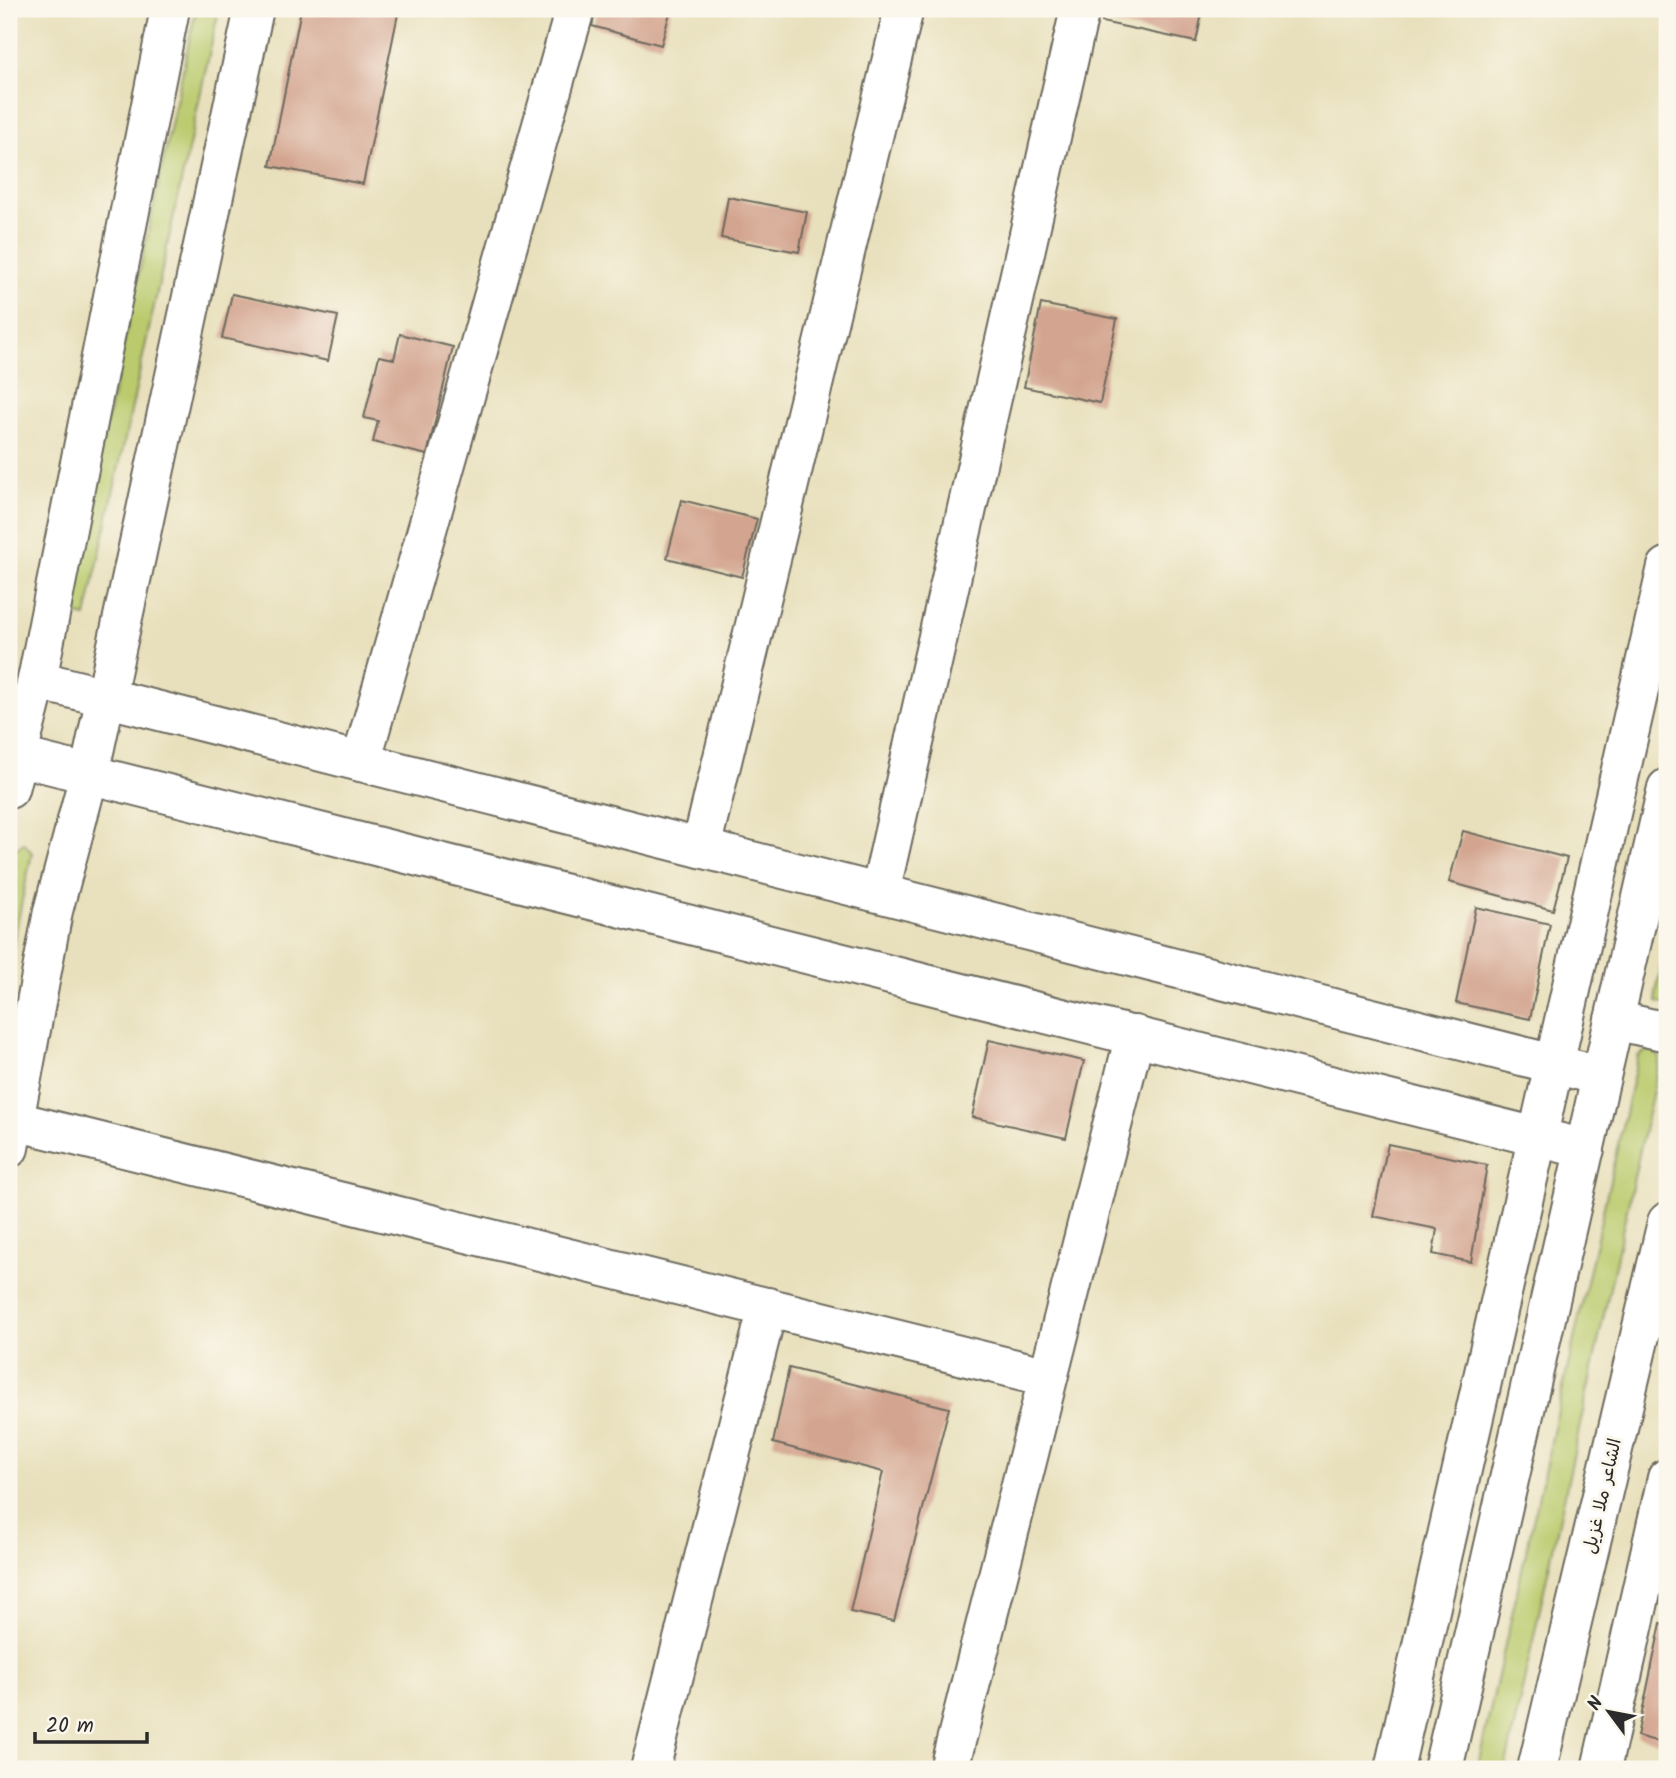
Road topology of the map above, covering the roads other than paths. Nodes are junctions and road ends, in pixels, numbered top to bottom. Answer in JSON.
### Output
{"nodes":[{"id":1,"x":170,"y":9,"type":"edge"},
{"id":2,"x":254,"y":9,"type":"edge"},
{"id":3,"x":575,"y":9,"type":"edge"},
{"id":4,"x":904,"y":9,"type":"edge"},
{"id":5,"x":1080,"y":9,"type":"edge"},
{"id":6,"x":1667,"y":567,"type":"edge"},
{"id":7,"x":37,"y":680,"type":"junction"},
{"id":8,"x":106,"y":697,"type":"junction"},
{"id":9,"x":361,"y":762,"type":"junction"},
{"id":10,"x":13,"y":773,"type":"edge"},
{"id":11,"x":89,"y":775,"type":"junction"},
{"id":12,"x":1667,"y":788,"type":"edge"},
{"id":13,"x":701,"y":848,"type":"junction"},
{"id":14,"x":880,"y":893,"type":"junction"},
{"id":15,"x":1614,"y":1020,"type":"junction"},
{"id":16,"x":1667,"y":1031,"type":"edge"},
{"id":17,"x":1135,"y":1035,"type":"junction"},
{"id":18,"x":1554,"y":1065,"type":"junction"},
{"id":19,"x":1601,"y":1076,"type":"junction"},
{"id":20,"x":12,"y":1134,"type":"edge"},
{"id":21,"x":1538,"y":1138,"type":"junction"},
{"id":22,"x":1585,"y":1149,"type":"junction"},
{"id":23,"x":1667,"y":1222,"type":"edge"},
{"id":24,"x":768,"y":1307,"type":"junction"},
{"id":25,"x":1048,"y":1377,"type":"junction"},
{"id":26,"x":1667,"y":1478,"type":"edge"},
{"id":27,"x":1655,"y":1586,"type":"edge"},
{"id":28,"x":650,"y":1769,"type":"edge"},
{"id":29,"x":950,"y":1769,"type":"edge"},
{"id":30,"x":1394,"y":1769,"type":"edge"},
{"id":31,"x":1443,"y":1769,"type":"edge"},
{"id":32,"x":1537,"y":1769,"type":"edge"},
{"id":33,"x":1601,"y":1769,"type":"edge"}],
"edges":[{"from":1,"to":7,"type":"street"},
{"from":2,"to":8,"type":"street"},
{"from":3,"to":9,"type":"street"},
{"from":4,"to":13,"type":"street"},
{"from":5,"to":14,"type":"street"},
{"from":6,"to":18,"type":"street"},
{"from":7,"to":8,"type":"street"},
{"from":7,"to":10,"type":"street"},
{"from":8,"to":9,"type":"street"},
{"from":8,"to":11,"type":"street"},
{"from":9,"to":13,"type":"street"},
{"from":10,"to":11,"type":"street"},
{"from":11,"to":17,"type":"street"},
{"from":11,"to":20,"type":"street"},
{"from":12,"to":15,"type":"street"},
{"from":13,"to":14,"type":"street"},
{"from":14,"to":18,"type":"street"},
{"from":15,"to":16,"type":"street"},
{"from":15,"to":19,"type":"street"},
{"from":17,"to":21,"type":"street"},
{"from":17,"to":25,"type":"street"},
{"from":18,"to":19,"type":"street"},
{"from":18,"to":21,"type":"street"},
{"from":19,"to":22,"type":"street"},
{"from":20,"to":24,"type":"street"},
{"from":21,"to":22,"type":"street"},
{"from":21,"to":30,"type":"street"},
{"from":22,"to":31,"type":"street"},
{"from":23,"to":32,"type":"street","name":"الشاعر ملا غزيل"},
{"from":24,"to":25,"type":"street"},
{"from":24,"to":28,"type":"street"},
{"from":25,"to":29,"type":"street"},
{"from":26,"to":27,"type":"street"},
{"from":27,"to":33,"type":"street"}]}
